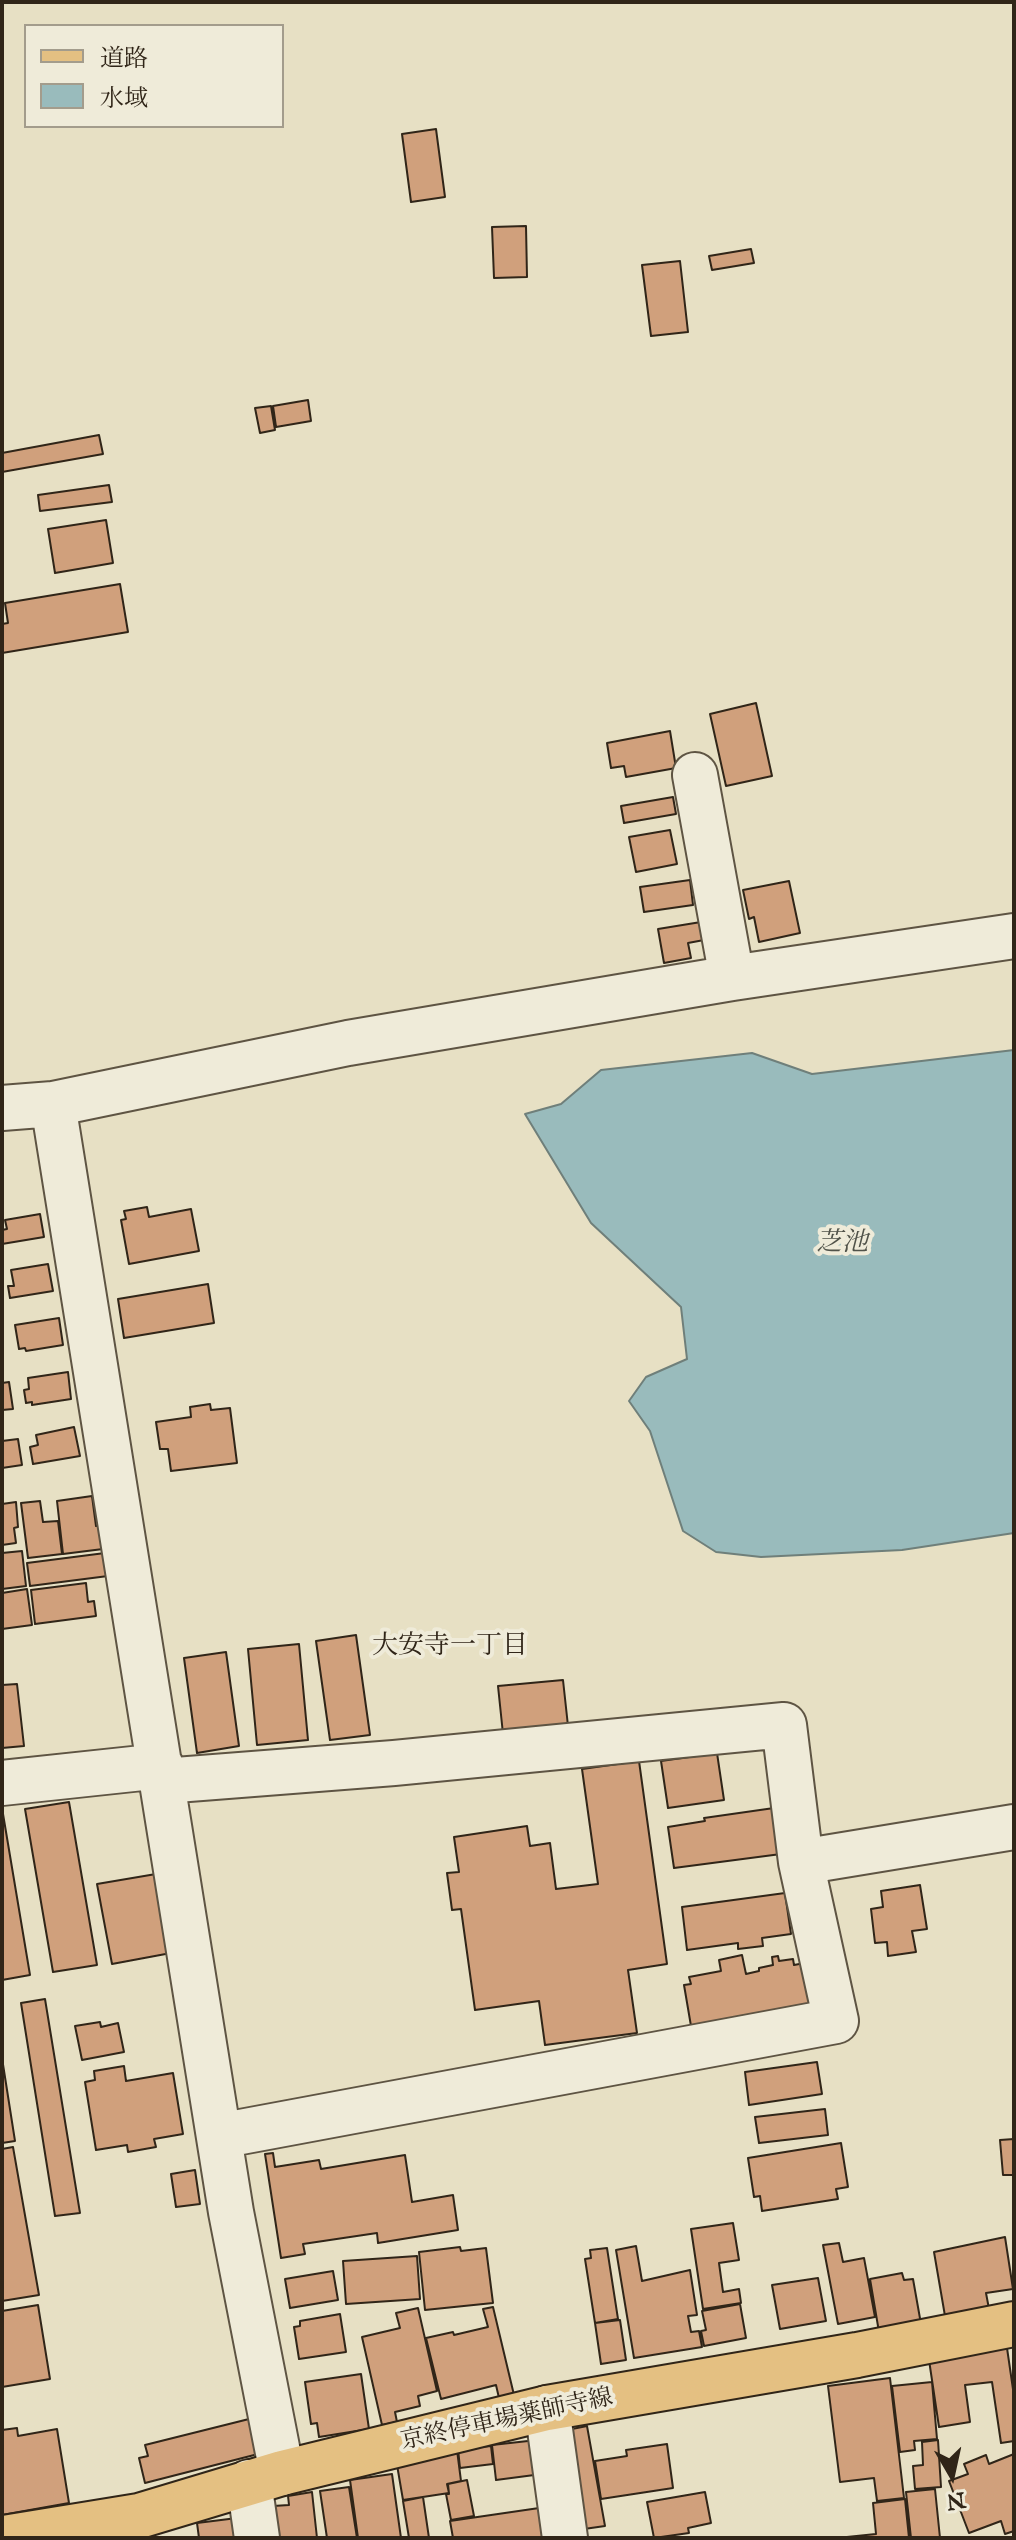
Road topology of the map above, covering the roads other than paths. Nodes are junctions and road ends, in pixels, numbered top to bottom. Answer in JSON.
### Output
{"nodes":[{"id":1,"x":695,"y":775,"type":"dead end"},
{"id":2,"x":1014,"y":936,"type":"edge"},
{"id":3,"x":732,"y":978,"type":"junction"},
{"id":4,"x":53,"y":1104,"type":"junction"},
{"id":5,"x":2,"y":1108,"type":"edge"},
{"id":6,"x":162,"y":1774,"type":"junction"},
{"id":7,"x":2,"y":1783,"type":"edge"},
{"id":8,"x":1014,"y":1827,"type":"edge"},
{"id":9,"x":801,"y":1862,"type":"junction"},
{"id":10,"x":219,"y":2136,"type":"junction"},
{"id":11,"x":1014,"y":2324,"type":"edge"},
{"id":12,"x":547,"y":2408,"type":"junction"},
{"id":13,"x":266,"y":2477,"type":"junction"},
{"id":14,"x":4,"y":2538,"type":"edge"},
{"id":15,"x":257,"y":2538,"type":"edge"},
{"id":16,"x":565,"y":2538,"type":"edge"}],
"edges":[{"from":1,"to":3,"type":"street"},
{"from":2,"to":3,"type":"street"},
{"from":3,"to":4,"type":"street"},
{"from":4,"to":5,"type":"street"},
{"from":4,"to":6,"type":"street"},
{"from":6,"to":7,"type":"street"},
{"from":6,"to":9,"type":"street"},
{"from":6,"to":10,"type":"street"},
{"from":8,"to":9,"type":"street"},
{"from":9,"to":10,"type":"street"},
{"from":10,"to":13,"type":"street"},
{"from":11,"to":12,"type":"main road","name":"京終停車場薬師寺線"},
{"from":12,"to":13,"type":"main road","name":"京終停車場薬師寺線"},
{"from":12,"to":16,"type":"street"},
{"from":13,"to":14,"type":"main road","name":"京終停車場薬師寺線"},
{"from":13,"to":15,"type":"street"}]}
